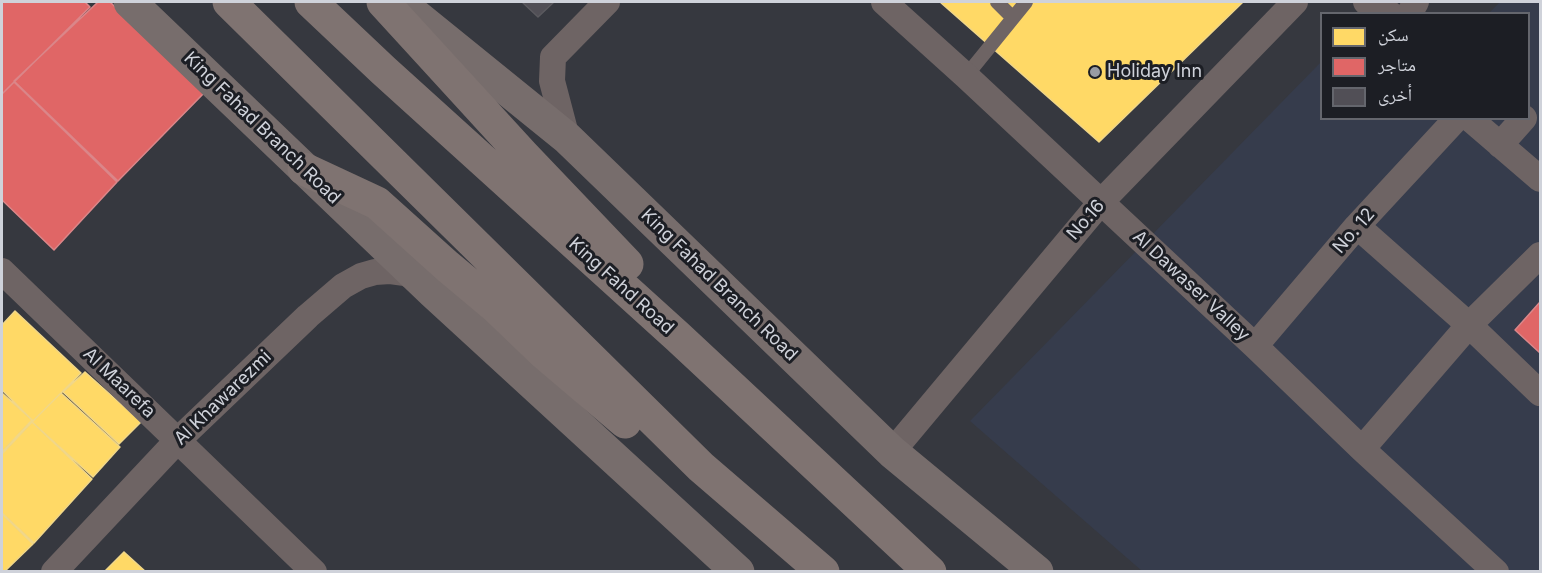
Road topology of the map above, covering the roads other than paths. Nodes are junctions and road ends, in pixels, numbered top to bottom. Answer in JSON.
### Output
{"nodes":[{"id":1,"x":130,"y":2,"type":"edge"},
{"id":2,"x":229,"y":2,"type":"edge"},
{"id":3,"x":311,"y":2,"type":"edge"},
{"id":4,"x":383,"y":2,"type":"edge"},
{"id":5,"x":399,"y":2,"type":"edge"},
{"id":6,"x":607,"y":2,"type":"edge"},
{"id":7,"x":884,"y":2,"type":"edge"},
{"id":8,"x":997,"y":2,"type":"edge"},
{"id":9,"x":1026,"y":2,"type":"edge"},
{"id":10,"x":1295,"y":2,"type":"edge"},
{"id":11,"x":1366,"y":2,"type":"edge"},
{"id":12,"x":1386,"y":12,"type":"edge"},
{"id":13,"x":1013,"y":18,"type":"junction"},
{"id":14,"x":966,"y":76,"type":"junction"},
{"id":15,"x":1455,"y":120,"type":"edge"},
{"id":16,"x":1471,"y":120,"type":"edge"},
{"id":17,"x":1522,"y":120,"type":"edge"},
{"id":18,"x":567,"y":138,"type":"junction"},
{"id":19,"x":1500,"y":145,"type":"junction"},
{"id":20,"x":304,"y":169,"type":"junction"},
{"id":21,"x":1540,"y":180,"type":"edge"},
{"id":22,"x":1101,"y":202,"type":"junction"},
{"id":23,"x":1357,"y":226,"type":"junction"},
{"id":24,"x":1540,"y":255,"type":"edge"},
{"id":25,"x":418,"y":278,"type":"junction"},
{"id":26,"x":6,"y":283,"type":"edge"},
{"id":27,"x":1469,"y":325,"type":"junction"},
{"id":28,"x":678,"y":337,"type":"junction"},
{"id":29,"x":1255,"y":346,"type":"junction"},
{"id":30,"x":1540,"y":393,"type":"edge"},
{"id":31,"x":177,"y":441,"type":"junction"},
{"id":32,"x":1362,"y":449,"type":"junction"},
{"id":33,"x":892,"y":452,"type":"junction"},
{"id":34,"x":701,"y":467,"type":"junction"},
{"id":35,"x":54,"y":572,"type":"edge"},
{"id":36,"x":314,"y":572,"type":"edge"},
{"id":37,"x":738,"y":572,"type":"edge"},
{"id":38,"x":823,"y":572,"type":"edge"},
{"id":39,"x":930,"y":572,"type":"edge"},
{"id":40,"x":1037,"y":572,"type":"edge"},
{"id":41,"x":1496,"y":572,"type":"edge"}],
"edges":[{"from":1,"to":20,"type":"main road","name":"King Fahad Branch Road"},
{"from":2,"to":34,"type":"highway"},
{"from":3,"to":28,"type":"highway","name":"King Fahd Road"},
{"from":4,"to":28,"type":"highway"},
{"from":5,"to":18,"type":"main road","name":"King Fahad Branch Road"},
{"from":6,"to":18,"type":"street"},
{"from":7,"to":14,"type":"street","name":"Al Dawaser Valley"},
{"from":8,"to":13,"type":"lane"},
{"from":9,"to":13,"type":"lane"},
{"from":10,"to":22,"type":"street","name":"No.16"},
{"from":11,"to":12,"type":"street"},
{"from":13,"to":14,"type":"lane"},
{"from":14,"to":22,"type":"street","name":"Al Dawaser Valley"},
{"from":15,"to":23,"type":"street","name":"No. 12"},
{"from":16,"to":19,"type":"street"},
{"from":17,"to":19,"type":"street"},
{"from":18,"to":33,"type":"main road","name":"King Fahad Branch Road"},
{"from":19,"to":21,"type":"street"},
{"from":20,"to":25,"type":"main road","name":"King Fahad Branch Road"},
{"from":20,"to":34,"type":"highway"},
{"from":22,"to":29,"type":"street","name":"Al Dawaser Valley"},
{"from":22,"to":33,"type":"street","name":"No.16"},
{"from":23,"to":27,"type":"street"},
{"from":23,"to":29,"type":"street","name":"No. 12"},
{"from":24,"to":27,"type":"street"},
{"from":25,"to":31,"type":"street","name":"Al Khawarezmi"},
{"from":25,"to":37,"type":"main road","name":"King Fahad Branch Road"},
{"from":26,"to":31,"type":"street","name":"Al Maarefa"},
{"from":27,"to":30,"type":"street"},
{"from":27,"to":32,"type":"street"},
{"from":28,"to":39,"type":"highway","name":"King Fahd Road"},
{"from":29,"to":32,"type":"street","name":"Al Dawaser Valley"},
{"from":31,"to":35,"type":"street","name":"Al Khawarezmi"},
{"from":31,"to":36,"type":"street","name":"Al Maarefa"},
{"from":32,"to":41,"type":"street","name":"Al Dawaser Valley"},
{"from":33,"to":40,"type":"main road","name":"King Fahad Branch Road"},
{"from":34,"to":38,"type":"highway"}]}
